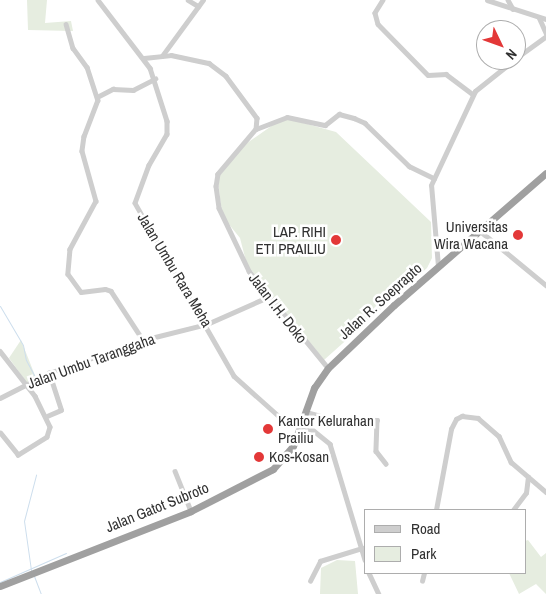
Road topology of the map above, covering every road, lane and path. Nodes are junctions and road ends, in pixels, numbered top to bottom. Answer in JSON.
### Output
{"nodes":[{"id":1,"x":98,"y":0,"type":"edge"},
{"id":2,"x":188,"y":0,"type":"edge"},
{"id":3,"x":203,"y":0,"type":"edge"},
{"id":4,"x":383,"y":0,"type":"edge"},
{"id":5,"x":487,"y":0,"type":"edge"},
{"id":6,"x":508,"y":0,"type":"edge"},
{"id":7,"x":198,"y":6,"type":"junction"},
{"id":8,"x":514,"y":10,"type":"junction"},
{"id":9,"x":538,"y":18,"type":"junction"},
{"id":10,"x":546,"y":19,"type":"edge"},
{"id":11,"x":66,"y":24,"type":"dead end"},
{"id":12,"x":546,"y":35,"type":"edge"},
{"id":13,"x":526,"y":50,"type":"edge"},
{"id":14,"x":162,"y":56,"type":"junction"},
{"id":15,"x":144,"y":58,"type":"junction"},
{"id":16,"x":502,"y":70,"type":"edge"},
{"id":17,"x":155,"y":79,"type":"junction"},
{"id":18,"x":473,"y":94,"type":"junction"},
{"id":19,"x":97,"y":97,"type":"junction"},
{"id":20,"x":256,"y":129,"type":"junction"},
{"id":21,"x":546,"y":173,"type":"edge"},
{"id":22,"x":434,"y":178,"type":"junction"},
{"id":23,"x":479,"y":230,"type":"junction"},
{"id":24,"x":438,"y":266,"type":"junction"},
{"id":25,"x":546,"y":285,"type":"edge"},
{"id":26,"x":268,"y":297,"type":"junction"},
{"id":27,"x":207,"y":324,"type":"junction"},
{"id":28,"x":143,"y":340,"type":"junction"},
{"id":29,"x":0,"y":352,"type":"edge"},
{"id":30,"x":328,"y":368,"type":"junction"},
{"id":31,"x":49,"y":373,"type":"junction"},
{"id":32,"x":26,"y":384,"type":"junction"},
{"id":33,"x":0,"y":398,"type":"edge"},
{"id":34,"x":306,"y":412,"type":"junction"},
{"id":35,"x":47,"y":416,"type":"junction"},
{"id":36,"x":301,"y":426,"type":"junction"},
{"id":37,"x":0,"y":433,"type":"edge"},
{"id":38,"x":386,"y":464,"type":"dead end"},
{"id":39,"x":175,"y":471,"type":"dead end"},
{"id":40,"x":528,"y":477,"type":"junction"},
{"id":41,"x":546,"y":492,"type":"edge"},
{"id":42,"x":436,"y":509,"type":"edge"},
{"id":43,"x":514,"y":509,"type":"edge"},
{"id":44,"x":191,"y":511,"type":"junction"},
{"id":45,"x":362,"y":548,"type":"junction"},
{"id":46,"x":364,"y":556,"type":"edge"},
{"id":47,"x":369,"y":574,"type":"edge"},
{"id":48,"x":424,"y":574,"type":"edge"},
{"id":49,"x":310,"y":581,"type":"dead end"},
{"id":50,"x":422,"y":581,"type":"dead end"},
{"id":51,"x":0,"y":586,"type":"edge"},
{"id":52,"x":379,"y":594,"type":"edge"}],
"edges":[{"from":1,"to":15,"type":"street"},
{"from":2,"to":7,"type":"street"},
{"from":3,"to":7,"type":"street"},
{"from":4,"to":18,"type":"street"},
{"from":5,"to":8,"type":"street"},
{"from":6,"to":8,"type":"street"},
{"from":7,"to":14,"type":"street"},
{"from":8,"to":9,"type":"street"},
{"from":9,"to":10,"type":"street"},
{"from":9,"to":12,"type":"street"},
{"from":11,"to":19,"type":"street"},
{"from":12,"to":13,"type":"street"},
{"from":14,"to":15,"type":"street"},
{"from":14,"to":20,"type":"street"},
{"from":15,"to":17,"type":"street","name":"Jalan Umbu Rara Meha"},
{"from":16,"to":18,"type":"street"},
{"from":17,"to":19,"type":"street"},
{"from":17,"to":27,"type":"street","name":"Jalan Umbu Rara Meha"},
{"from":18,"to":22,"type":"street"},
{"from":19,"to":28,"type":"street"},
{"from":20,"to":22,"type":"street"},
{"from":20,"to":26,"type":"street","name":"Jalan I.H. Doko"},
{"from":21,"to":23,"type":"highway","name":"Jalan R. Soeprapto"},
{"from":22,"to":24,"type":"street"},
{"from":23,"to":24,"type":"highway","name":"Jalan R. Soeprapto"},
{"from":23,"to":25,"type":"street"},
{"from":24,"to":30,"type":"highway","name":"Jalan R. Soeprapto"},
{"from":26,"to":27,"type":"street","name":"Jalan Umbu Taranggaha"},
{"from":26,"to":30,"type":"street","name":"Jalan I.H. Doko"},
{"from":27,"to":28,"type":"street","name":"Jalan Umbu Taranggaha"},
{"from":27,"to":36,"type":"street","name":"Jalan Umbu Rara Meha"},
{"from":28,"to":31,"type":"street","name":"Jalan Umbu Taranggaha"},
{"from":29,"to":32,"type":"street"},
{"from":30,"to":34,"type":"highway","name":"Jalan R. Soeprapto"},
{"from":31,"to":32,"type":"street","name":"Jalan Umbu Taranggaha"},
{"from":31,"to":35,"type":"street"},
{"from":32,"to":33,"type":"street","name":"Jalan Umbu Taranggaha"},
{"from":32,"to":35,"type":"street"},
{"from":34,"to":36,"type":"highway","name":"Jalan R. Soeprapto"},
{"from":34,"to":38,"type":"street"},
{"from":35,"to":37,"type":"street"},
{"from":36,"to":44,"type":"highway","name":"Jalan Gatot Subroto"},
{"from":36,"to":45,"type":"street","name":"Jalan Umbu Rara Meha"},
{"from":39,"to":44,"type":"street"},
{"from":40,"to":41,"type":"street"},
{"from":40,"to":42,"type":"street"},
{"from":40,"to":43,"type":"street"},
{"from":44,"to":51,"type":"highway","name":"Jalan Gatot Subroto"},
{"from":45,"to":46,"type":"street","name":"Jalan Umbu Rara Meha"},
{"from":45,"to":49,"type":"street"},
{"from":47,"to":52,"type":"street"},
{"from":48,"to":50,"type":"street"}]}
